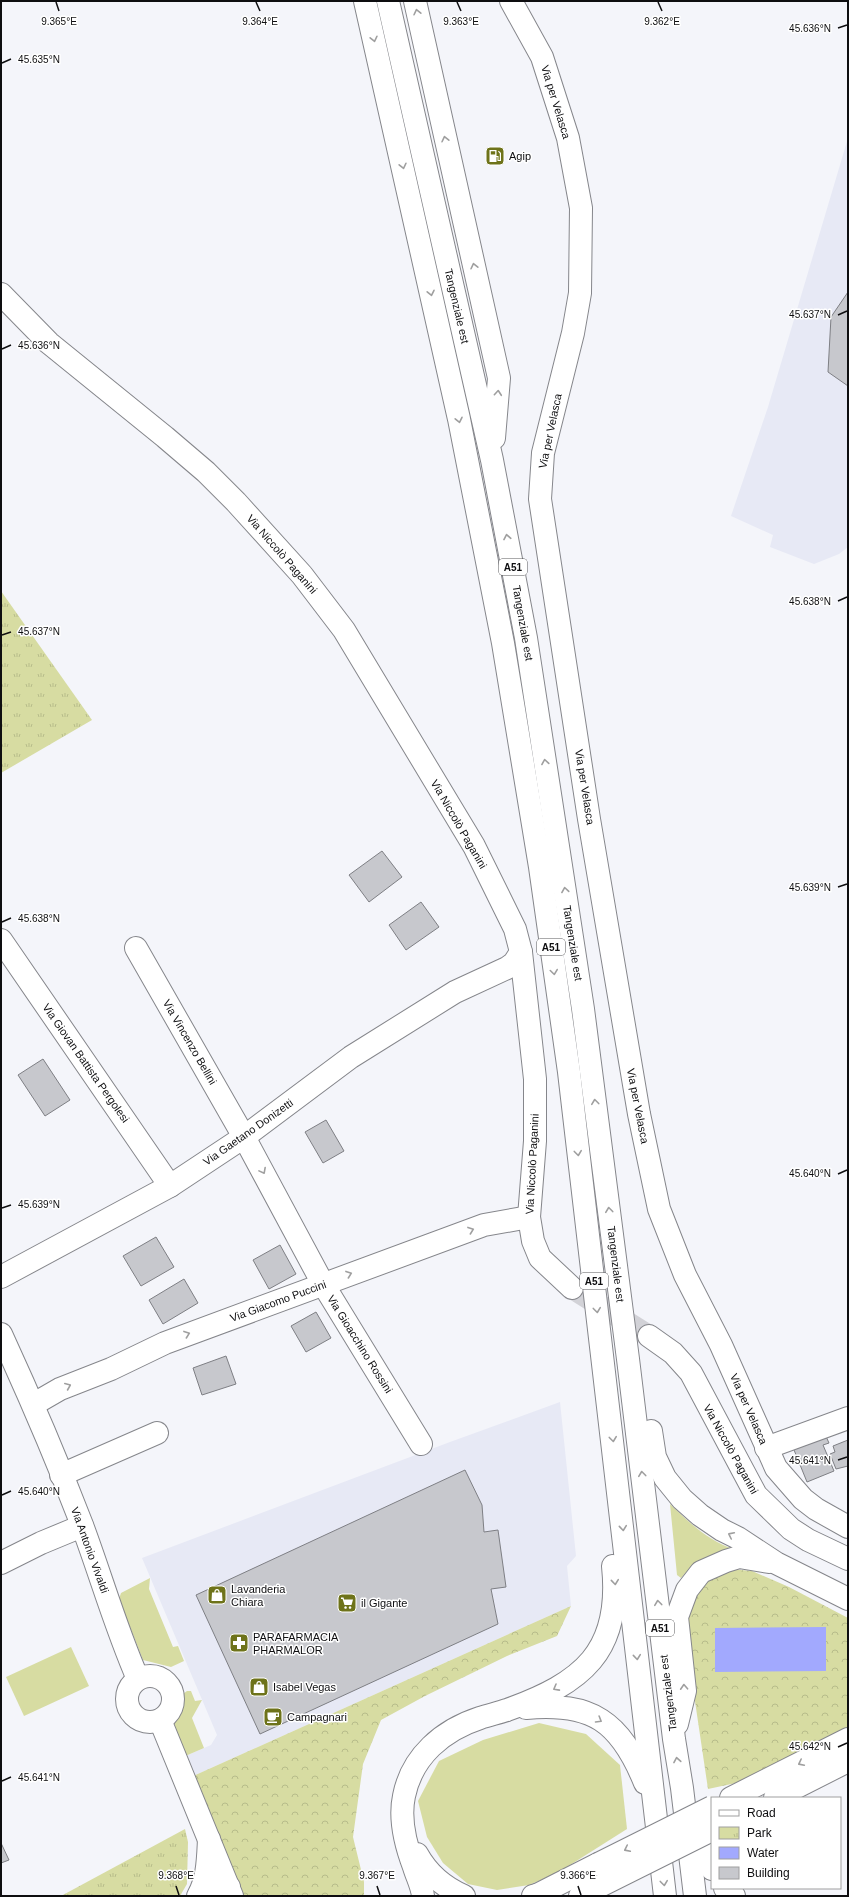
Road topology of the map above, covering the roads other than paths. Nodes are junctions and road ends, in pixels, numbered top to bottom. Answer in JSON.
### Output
{"nodes":[{"id":1,"x":365,"y":1,"type":"edge"},
{"id":2,"x":388,"y":1,"type":"edge"},
{"id":3,"x":415,"y":1,"type":"edge"},
{"id":4,"x":511,"y":1,"type":"edge"},
{"id":5,"x":1,"y":294,"type":"edge"},
{"id":6,"x":492,"y":460,"type":"junction"},
{"id":7,"x":1,"y":940,"type":"edge"},
{"id":8,"x":136,"y":948,"type":"dead end"},
{"id":9,"x":520,"y":962,"type":"junction"},
{"id":10,"x":244,"y":1137,"type":"junction"},
{"id":11,"x":170,"y":1186,"type":"junction"},
{"id":12,"x":529,"y":1217,"type":"junction"},
{"id":13,"x":1,"y":1277,"type":"edge"},
{"id":14,"x":323,"y":1284,"type":"junction"},
{"id":15,"x":572,"y":1288,"type":"tunnel mouth"},
{"id":16,"x":1,"y":1334,"type":"edge"},
{"id":17,"x":649,"y":1336,"type":"tunnel mouth"},
{"id":18,"x":628,"y":1359,"type":"junction"},
{"id":19,"x":34,"y":1404,"type":"junction"},
{"id":20,"x":848,"y":1418,"type":"edge"},
{"id":21,"x":157,"y":1433,"type":"dead end"},
{"id":22,"x":422,"y":1444,"type":"dead end"},
{"id":23,"x":766,"y":1448,"type":"junction"},
{"id":24,"x":61,"y":1475,"type":"junction"},
{"id":25,"x":619,"y":1489,"type":"junction"},
{"id":26,"x":82,"y":1526,"type":"junction"},
{"id":27,"x":848,"y":1527,"type":"edge"},
{"id":28,"x":848,"y":1559,"type":"edge"},
{"id":29,"x":1,"y":1563,"type":"edge"},
{"id":30,"x":776,"y":1563,"type":"junction"},
{"id":31,"x":848,"y":1599,"type":"edge"},
{"id":32,"x":138,"y":1680,"type":"junction"},
{"id":33,"x":506,"y":1710,"type":"junction"},
{"id":34,"x":160,"y":1720,"type":"junction"},
{"id":35,"x":674,"y":1739,"type":"junction"},
{"id":36,"x":848,"y":1739,"type":"edge"},
{"id":37,"x":848,"y":1761,"type":"edge"},
{"id":38,"x":682,"y":1788,"type":"junction"},
{"id":39,"x":738,"y":1794,"type":"edge"},
{"id":40,"x":777,"y":1797,"type":"edge"},
{"id":41,"x":654,"y":1806,"type":"junction"},
{"id":42,"x":711,"y":1808,"type":"edge"},
{"id":43,"x":711,"y":1830,"type":"edge"},
{"id":44,"x":405,"y":1832,"type":"junction"},
{"id":45,"x":209,"y":1839,"type":"junction"},
{"id":46,"x":711,"y":1867,"type":"edge"},
{"id":47,"x":726,"y":1889,"type":"edge"},
{"id":48,"x":589,"y":1891,"type":"edge"},
{"id":49,"x":229,"y":1893,"type":"edge"},
{"id":50,"x":199,"y":1895,"type":"edge"},
{"id":51,"x":423,"y":1896,"type":"edge"},
{"id":52,"x":464,"y":1896,"type":"edge"},
{"id":53,"x":535,"y":1896,"type":"edge"},
{"id":54,"x":665,"y":1896,"type":"edge"},
{"id":55,"x":695,"y":1896,"type":"edge"},
{"id":56,"x":734,"y":1896,"type":"edge"}],
"edges":[{"from":1,"to":25,"type":"main road","name":"Tangenziale est","number":"A51","one_way":true},
{"from":2,"to":6,"type":"main road","name":"Tangenziale est","number":"A51"},
{"from":6,"to":3,"type":"main road","one_way":true},
{"from":4,"to":23,"type":"main road","name":"Via per Velasca"},
{"from":5,"to":9,"type":"main road","name":"Via Niccolò Paganini"},
{"from":18,"to":6,"type":"main road","name":"Tangenziale est","number":"A51","one_way":true},
{"from":7,"to":11,"type":"main road","name":"Via Giovan Battista Pergolesi"},
{"from":8,"to":10,"type":"main road","name":"Via Vincenzo Bellini"},
{"from":9,"to":10,"type":"main road","name":"Via Gaetano Donizetti"},
{"from":9,"to":12,"type":"main road","name":"Via Niccolò Paganini"},
{"from":10,"to":11,"type":"main road","name":"Via Gaetano Donizetti"},
{"from":10,"to":14,"type":"main road","name":"Via Gioacchino Rossini","one_way":true},
{"from":11,"to":13,"type":"main road","name":"Via Gaetano Donizetti"},
{"from":14,"to":12,"type":"main road","name":"Via Giacomo Puccini","one_way":true},
{"from":12,"to":15,"type":"main road","name":"Via Niccolò Paganini"},
{"from":19,"to":14,"type":"main road","name":"Via Giacomo Puccini","one_way":true},
{"from":14,"to":22,"type":"main road","name":"Via Gioacchino Rossini"},
{"from":16,"to":19,"type":"main road","name":"Via Antonio Vivaldi"},
{"from":17,"to":28,"type":"main road","name":"Via Niccolò Paganini"},
{"from":30,"to":18,"type":"main road","one_way":true},
{"from":35,"to":18,"type":"main road","name":"Tangenziale est","number":"A51","one_way":true},
{"from":19,"to":24,"type":"main road","name":"Via Antonio Vivaldi"},
{"from":20,"to":23,"type":"main road"},
{"from":21,"to":24,"type":"main road"},
{"from":23,"to":27,"type":"main road","name":"Via per Velasca"},
{"from":24,"to":26,"type":"main road","name":"Via Antonio Vivaldi"},
{"from":25,"to":33,"type":"main road","one_way":true},
{"from":25,"to":41,"type":"main road","name":"Tangenziale est","number":"A51","one_way":true},
{"from":26,"to":29,"type":"main road"},
{"from":26,"to":32,"type":"main road","name":"Via Antonio Vivaldi"},
{"from":30,"to":31,"type":"main road"},
{"from":35,"to":30,"type":"main road","one_way":true},
{"from":32,"to":34,"type":"main road"},
{"from":32,"to":34,"type":"main road"},
{"from":33,"to":41,"type":"main road","one_way":true},
{"from":33,"to":44,"type":"main road"},
{"from":34,"to":45,"type":"main road"},
{"from":38,"to":35,"type":"main road","name":"Tangenziale est","number":"A51","one_way":true},
{"from":36,"to":39,"type":"main road","one_way":true},
{"from":37,"to":40,"type":"main road"},
{"from":38,"to":46,"type":"main road"},
{"from":38,"to":55,"type":"main road","name":"Tangenziale est","number":"A51"},
{"from":41,"to":54,"type":"main road","name":"Tangenziale est","number":"A51","one_way":true},
{"from":42,"to":53,"type":"main road","one_way":true,"bridge":true},
{"from":43,"to":48,"type":"main road","bridge":true},
{"from":44,"to":51,"type":"main road"},
{"from":44,"to":52,"type":"main road"},
{"from":45,"to":49,"type":"main road"},
{"from":45,"to":50,"type":"main road"},
{"from":47,"to":56,"type":"main road"},
{"from":49,"to":50,"type":"main road"}]}
